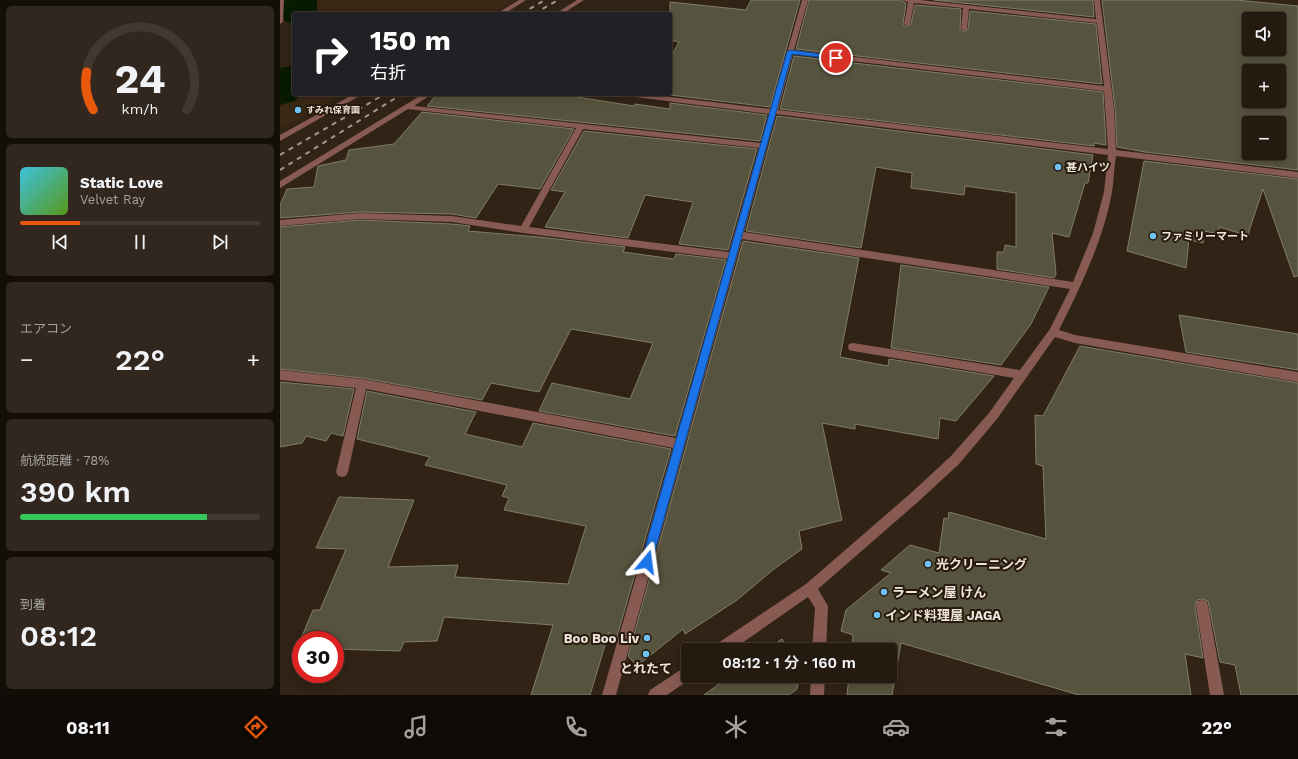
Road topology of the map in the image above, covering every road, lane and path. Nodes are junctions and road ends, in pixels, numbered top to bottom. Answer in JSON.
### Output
{"nodes":[{"id":1,"x":281,"y":0,"type":"edge"},
{"id":2,"x":523,"y":0,"type":"edge"},
{"id":3,"x":581,"y":0,"type":"edge"},
{"id":4,"x":805,"y":0,"type":"edge"},
{"id":5,"x":903,"y":0,"type":"edge"},
{"id":6,"x":1097,"y":0,"type":"edge"},
{"id":7,"x":911,"y":1,"type":"edge"},
{"id":8,"x":966,"y":7,"type":"junction"},
{"id":9,"x":502,"y":12,"type":"edge"},
{"id":10,"x":561,"y":12,"type":"edge"},
{"id":11,"x":280,"y":14,"type":"edge"},
{"id":12,"x":1099,"y":21,"type":"junction"},
{"id":13,"x":280,"y":22,"type":"edge"},
{"id":14,"x":907,"y":24,"type":"dead end"},
{"id":15,"x":964,"y":29,"type":"dead end"},
{"id":16,"x":790,"y":52,"type":"junction"},
{"id":17,"x":1108,"y":89,"type":"junction"},
{"id":18,"x":355,"y":96,"type":"edge"},
{"id":19,"x":425,"y":96,"type":"edge"},
{"id":20,"x":645,"y":96,"type":"edge"},
{"id":21,"x":407,"y":107,"type":"junction"},
{"id":22,"x":773,"y":110,"type":"junction"},
{"id":23,"x":580,"y":127,"type":"junction"},
{"id":24,"x":280,"y":138,"type":"edge"},
{"id":25,"x":764,"y":146,"type":"junction"},
{"id":26,"x":1112,"y":152,"type":"junction"},
{"id":27,"x":1298,"y":175,"type":"edge"},
{"id":28,"x":280,"y":185,"type":"edge"},
{"id":29,"x":280,"y":223,"type":"edge"},
{"id":30,"x":523,"y":230,"type":"junction"},
{"id":31,"x":739,"y":235,"type":"junction"},
{"id":32,"x":733,"y":256,"type":"junction"},
{"id":33,"x":1076,"y":286,"type":"junction"},
{"id":34,"x":1053,"y":332,"type":"junction"},
{"id":35,"x":854,"y":347,"type":"dead end"},
{"id":36,"x":280,"y":375,"type":"edge"},
{"id":37,"x":1022,"y":375,"type":"junction"},
{"id":38,"x":1298,"y":377,"type":"edge"},
{"id":39,"x":362,"y":384,"type":"junction"},
{"id":40,"x":680,"y":444,"type":"junction"},
{"id":41,"x":342,"y":472,"type":"dead end"},
{"id":42,"x":810,"y":588,"type":"junction"},
{"id":43,"x":1202,"y":606,"type":"dead end"},
{"id":44,"x":730,"y":643,"type":"edge"},
{"id":45,"x":819,"y":643,"type":"edge"},
{"id":46,"x":681,"y":677,"type":"edge"},
{"id":47,"x":818,"y":683,"type":"edge"},
{"id":48,"x":609,"y":695,"type":"edge"},
{"id":49,"x":655,"y":695,"type":"edge"},
{"id":50,"x":817,"y":695,"type":"edge"},
{"id":51,"x":1217,"y":695,"type":"edge"}],
"edges":[{"from":1,"to":11,"type":"street"},
{"from":2,"to":9,"type":"street"},
{"from":3,"to":10,"type":"street"},
{"from":4,"to":16,"type":"street"},
{"from":5,"to":7,"type":"street"},
{"from":6,"to":12,"type":"street"},
{"from":7,"to":8,"type":"street"},
{"from":7,"to":14,"type":"street"},
{"from":8,"to":12,"type":"street"},
{"from":8,"to":15,"type":"street"},
{"from":11,"to":13,"type":"street"},
{"from":12,"to":17,"type":"street"},
{"from":16,"to":17,"type":"street"},
{"from":16,"to":22,"type":"street"},
{"from":17,"to":26,"type":"street"},
{"from":18,"to":24,"type":"street"},
{"from":19,"to":21,"type":"street"},
{"from":20,"to":22,"type":"street"},
{"from":21,"to":23,"type":"street"},
{"from":21,"to":28,"type":"street"},
{"from":22,"to":25,"type":"street"},
{"from":22,"to":26,"type":"street"},
{"from":23,"to":25,"type":"street"},
{"from":23,"to":30,"type":"street"},
{"from":25,"to":31,"type":"street"},
{"from":26,"to":27,"type":"street"},
{"from":26,"to":33,"type":"street"},
{"from":29,"to":30,"type":"street"},
{"from":30,"to":32,"type":"street"},
{"from":31,"to":32,"type":"street"},
{"from":31,"to":33,"type":"street"},
{"from":32,"to":40,"type":"street"},
{"from":33,"to":34,"type":"street"},
{"from":34,"to":37,"type":"street"},
{"from":34,"to":38,"type":"street"},
{"from":35,"to":37,"type":"street"},
{"from":36,"to":39,"type":"street"},
{"from":37,"to":42,"type":"street"},
{"from":39,"to":40,"type":"street"},
{"from":39,"to":41,"type":"street"},
{"from":40,"to":48,"type":"street"},
{"from":42,"to":44,"type":"street"},
{"from":42,"to":45,"type":"street"},
{"from":43,"to":51,"type":"street"},
{"from":46,"to":49,"type":"street"},
{"from":47,"to":50,"type":"street"}]}
